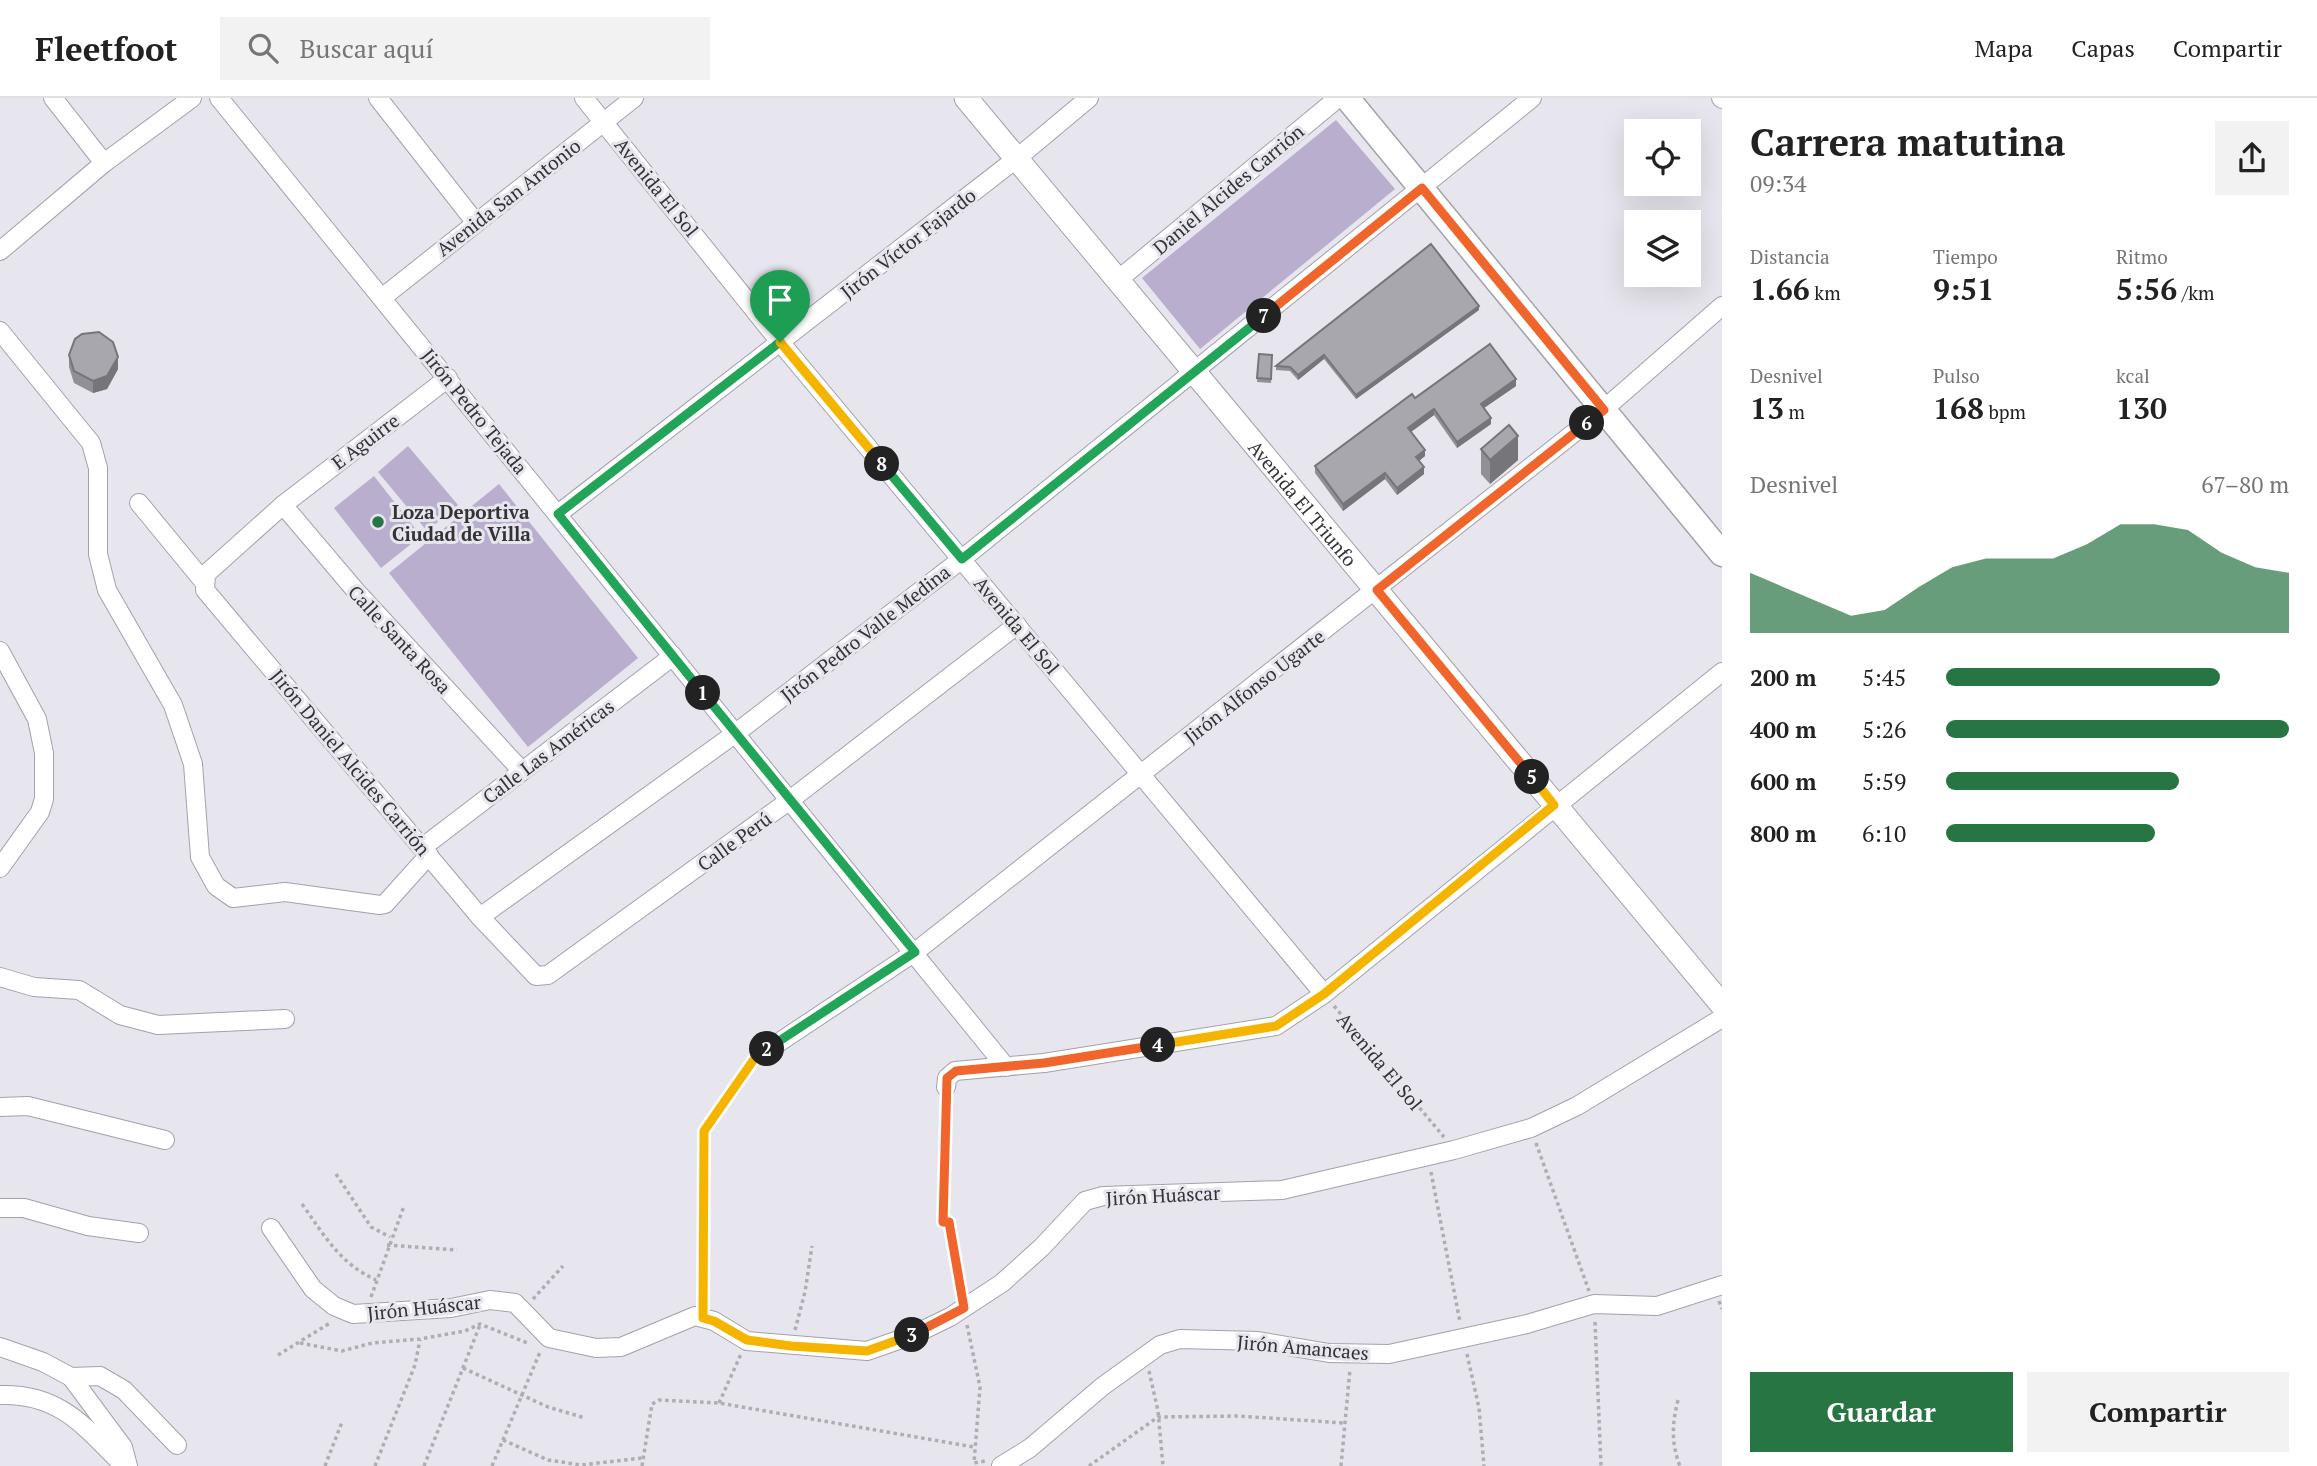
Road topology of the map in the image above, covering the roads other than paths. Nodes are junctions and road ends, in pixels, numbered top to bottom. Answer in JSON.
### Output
{"nodes":[{"id":1,"x":52,"y":98,"type":"edge"},
{"id":2,"x":192,"y":98,"type":"edge"},
{"id":3,"x":219,"y":98,"type":"edge"},
{"id":4,"x":378,"y":98,"type":"edge"},
{"id":5,"x":584,"y":98,"type":"edge"},
{"id":6,"x":634,"y":98,"type":"edge"},
{"id":7,"x":966,"y":98,"type":"edge"},
{"id":8,"x":1089,"y":98,"type":"edge"},
{"id":9,"x":1338,"y":98,"type":"edge"},
{"id":10,"x":1347,"y":98,"type":"edge"},
{"id":11,"x":1532,"y":98,"type":"edge"},
{"id":12,"x":604,"y":122,"type":"junction"},
{"id":13,"x":1016,"y":159,"type":"junction"},
{"id":14,"x":104,"y":163,"type":"junction"},
{"id":15,"x":1422,"y":188,"type":"junction"},
{"id":16,"x":476,"y":223,"type":"junction"},
{"id":17,"x":0,"y":251,"type":"edge"},
{"id":18,"x":1119,"y":279,"type":"junction"},
{"id":19,"x":383,"y":297,"type":"junction"},
{"id":20,"x":1722,"y":306,"type":"edge"},
{"id":21,"x":0,"y":331,"type":"edge"},
{"id":22,"x":780,"y":342,"type":"junction"},
{"id":23,"x":1195,"y":371,"type":"junction"},
{"id":24,"x":448,"y":378,"type":"junction"},
{"id":25,"x":1604,"y":410,"type":"junction"},
{"id":26,"x":139,"y":503,"type":"dead end"},
{"id":27,"x":283,"y":505,"type":"junction"},
{"id":28,"x":558,"y":514,"type":"junction"},
{"id":29,"x":1722,"y":554,"type":"edge"},
{"id":30,"x":962,"y":559,"type":"junction"},
{"id":31,"x":204,"y":582,"type":"junction"},
{"id":32,"x":1377,"y":590,"type":"junction"},
{"id":33,"x":1017,"y":625,"type":"junction"},
{"id":34,"x":0,"y":651,"type":"edge"},
{"id":35,"x":673,"y":656,"type":"junction"},
{"id":36,"x":1722,"y":672,"type":"edge"},
{"id":37,"x":736,"y":733,"type":"junction"},
{"id":38,"x":521,"y":770,"type":"junction"},
{"id":39,"x":1141,"y":774,"type":"junction"},
{"id":40,"x":790,"y":800,"type":"junction"},
{"id":41,"x":1554,"y":805,"type":"junction"},
{"id":42,"x":426,"y":850,"type":"junction"},
{"id":43,"x":0,"y":868,"type":"edge"},
{"id":44,"x":481,"y":917,"type":"junction"},
{"id":45,"x":915,"y":952,"type":"junction"},
{"id":46,"x":548,"y":975,"type":"joint"},
{"id":47,"x":0,"y":977,"type":"edge"},
{"id":48,"x":1324,"y":994,"type":"junction"},
{"id":49,"x":1722,"y":1005,"type":"edge"},
{"id":50,"x":1722,"y":1018,"type":"edge"},
{"id":51,"x":285,"y":1019,"type":"dead end"},
{"id":52,"x":772,"y":1047,"type":"road end"},
{"id":53,"x":1006,"y":1067,"type":"junction"},
{"id":54,"x":946,"y":1087,"type":"road end"},
{"id":55,"x":0,"y":1107,"type":"edge"},
{"id":56,"x":164,"y":1140,"type":"dead end"},
{"id":57,"x":0,"y":1208,"type":"edge"},
{"id":58,"x":271,"y":1228,"type":"dead end"},
{"id":59,"x":139,"y":1234,"type":"dead end"},
{"id":60,"x":1722,"y":1285,"type":"edge"},
{"id":61,"x":0,"y":1347,"type":"edge"},
{"id":62,"x":71,"y":1377,"type":"junction"},
{"id":63,"x":0,"y":1395,"type":"edge"},
{"id":64,"x":177,"y":1445,"type":"dead end"},
{"id":65,"x":126,"y":1466,"type":"edge"},
{"id":66,"x":1001,"y":1466,"type":"edge"}],
"edges":[{"from":1,"to":14,"type":"street"},
{"from":2,"to":14,"type":"street"},
{"from":3,"to":19,"type":"street","name":"Jirón Pedro Tejada"},
{"from":4,"to":16,"type":"street"},
{"from":5,"to":12,"type":"street","name":"Avenida El Sol"},
{"from":6,"to":12,"type":"street","name":"Avenida San Antonio"},
{"from":7,"to":13,"type":"street","name":"Avenida El Triunfo"},
{"from":8,"to":13,"type":"street","name":"Jirón Víctor Fajardo"},
{"from":9,"to":18,"type":"street","name":"Daniel Alcides Carrión"},
{"from":10,"to":15,"type":"main road"},
{"from":11,"to":15,"type":"street","name":"Jirón Pedro Valle Medina"},
{"from":12,"to":16,"type":"street","name":"Avenida San Antonio"},
{"from":12,"to":22,"type":"street","name":"Avenida El Sol"},
{"from":13,"to":18,"type":"street","name":"Avenida El Triunfo"},
{"from":13,"to":22,"type":"street","name":"Jirón Víctor Fajardo"},
{"from":14,"to":17,"type":"street"},
{"from":15,"to":23,"type":"street","name":"Jirón Pedro Valle Medina"},
{"from":15,"to":25,"type":"main road"},
{"from":16,"to":19,"type":"street","name":"Avenida San Antonio"},
{"from":18,"to":23,"type":"street","name":"Avenida El Triunfo"},
{"from":19,"to":24,"type":"street","name":"Jirón Pedro Tejada"},
{"from":20,"to":25,"type":"street","name":"Jirón Alfonso Ugarte"},
{"from":21,"to":42,"type":"street","name":"Calle Las Américas"},
{"from":22,"to":28,"type":"street","name":"Jirón Víctor Fajardo"},
{"from":22,"to":30,"type":"street","name":"Avenida El Sol"},
{"from":23,"to":30,"type":"street","name":"Jirón Pedro Valle Medina"},
{"from":23,"to":32,"type":"street","name":"Avenida El Triunfo"},
{"from":24,"to":27,"type":"street","name":"E Aguirre"},
{"from":24,"to":28,"type":"street","name":"Jirón Pedro Tejada"},
{"from":25,"to":29,"type":"main road"},
{"from":25,"to":32,"type":"street","name":"Jirón Alfonso Ugarte"},
{"from":26,"to":31,"type":"street","name":"Jirón Daniel Alcides Carrión"},
{"from":27,"to":31,"type":"street","name":"E Aguirre"},
{"from":27,"to":38,"type":"street","name":"Calle Santa Rosa"},
{"from":28,"to":35,"type":"street","name":"Jirón Pedro Tejada"},
{"from":30,"to":33,"type":"street","name":"Avenida El Sol"},
{"from":30,"to":37,"type":"street","name":"Jirón Pedro Valle Medina"},
{"from":31,"to":42,"type":"street","name":"Jirón Daniel Alcides Carrión"},
{"from":32,"to":39,"type":"street","name":"Jirón Alfonso Ugarte"},
{"from":32,"to":41,"type":"street","name":"Avenida El Triunfo"},
{"from":33,"to":39,"type":"street","name":"Avenida El Sol"},
{"from":33,"to":40,"type":"street","name":"Calle Perú"},
{"from":34,"to":43,"type":"street"},
{"from":35,"to":37,"type":"street","name":"Jirón Pedro Tejada"},
{"from":35,"to":38,"type":"street","name":"Calle Las Américas"},
{"from":36,"to":41,"type":"street"},
{"from":37,"to":40,"type":"street","name":"Jirón Pedro Tejada"},
{"from":37,"to":44,"type":"street","name":"Jirón Pedro Valle Medina"},
{"from":38,"to":42,"type":"street","name":"Calle Las Américas"},
{"from":39,"to":45,"type":"street","name":"Jirón Alfonso Ugarte"},
{"from":39,"to":48,"type":"street","name":"Avenida El Sol"},
{"from":40,"to":45,"type":"street","name":"Jirón Pedro Tejada"},
{"from":40,"to":46,"type":"street","name":"Calle Perú"},
{"from":41,"to":48,"type":"street"},
{"from":41,"to":49,"type":"street","name":"Avenida El Triunfo"},
{"from":42,"to":44,"type":"street","name":"Jirón Daniel Alcides Carrión"},
{"from":44,"to":46,"type":"street","name":"Jirón Daniel Alcides Carrión"},
{"from":45,"to":52,"type":"street","name":"Jirón Alfonso Ugarte"},
{"from":45,"to":53,"type":"street","name":"Jirón Pedro Tejada"},
{"from":47,"to":51,"type":"street"},
{"from":48,"to":53,"type":"street"},
{"from":50,"to":58,"type":"street","name":"Jirón Huáscar"},
{"from":53,"to":54,"type":"street"},
{"from":55,"to":56,"type":"street"},
{"from":57,"to":59,"type":"street"},
{"from":60,"to":66,"type":"street","name":"Jirón Amancaes"},
{"from":61,"to":62,"type":"street"},
{"from":62,"to":64,"type":"street"},
{"from":62,"to":65,"type":"street"},
{"from":63,"to":65,"type":"street"}]}
